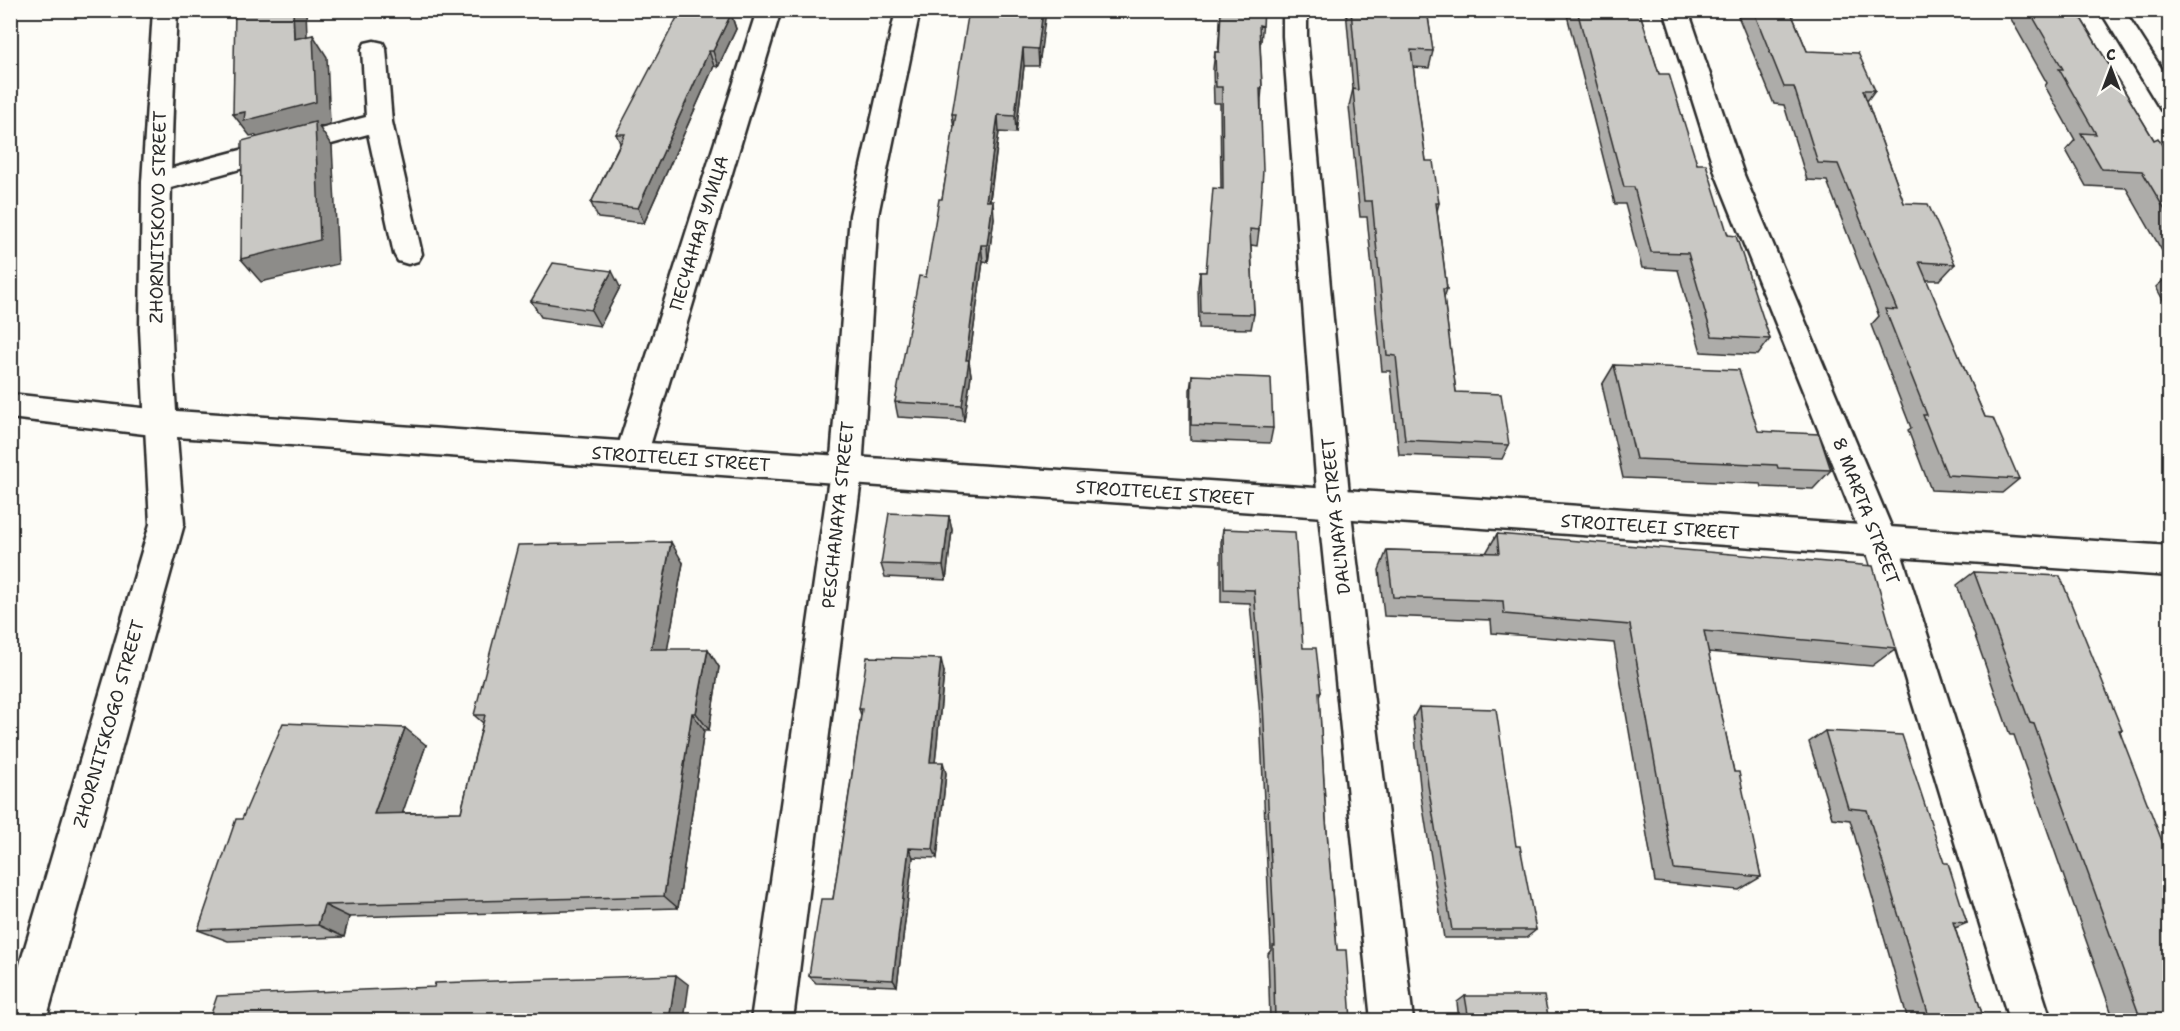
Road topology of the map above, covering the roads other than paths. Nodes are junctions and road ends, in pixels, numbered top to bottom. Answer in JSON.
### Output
{"nodes":[{"id":1,"x":165,"y":10,"type":"edge"},
{"id":2,"x":769,"y":10,"type":"edge"},
{"id":3,"x":908,"y":10,"type":"edge"},
{"id":4,"x":1295,"y":10,"type":"edge"},
{"id":5,"x":1676,"y":10,"type":"edge"},
{"id":6,"x":2112,"y":10,"type":"edge"},
{"id":7,"x":374,"y":49,"type":"dead end"},
{"id":8,"x":2169,"y":104,"type":"edge"},
{"id":9,"x":379,"y":122,"type":"junction"},
{"id":10,"x":156,"y":182,"type":"junction"},
{"id":11,"x":408,"y":254,"type":"dead end"},
{"id":12,"x":10,"y":406,"type":"edge"},
{"id":13,"x":161,"y":423,"type":"junction"},
{"id":14,"x":631,"y":456,"type":"junction"},
{"id":15,"x":846,"y":471,"type":"junction"},
{"id":16,"x":1334,"y":505,"type":"junction"},
{"id":17,"x":1881,"y":543,"type":"junction"},
{"id":18,"x":2169,"y":561,"type":"edge"},
{"id":19,"x":24,"y":1020,"type":"edge"},
{"id":20,"x":772,"y":1020,"type":"edge"},
{"id":21,"x":1392,"y":1020,"type":"edge"},
{"id":22,"x":2030,"y":1020,"type":"edge"}],
"edges":[{"from":1,"to":10,"type":"street","name":"ZHORNITSKOVO STREET"},
{"from":2,"to":14,"type":"street","name":"ПЕСЧАНАЯ УЛИЦА"},
{"from":3,"to":15,"type":"street","name":"PESCHANAYA STREET"},
{"from":4,"to":16,"type":"street","name":"DAL'NAYA STREET"},
{"from":5,"to":17,"type":"street","name":"8 MARTA STREET"},
{"from":6,"to":8,"type":"street"},
{"from":7,"to":9,"type":"street"},
{"from":9,"to":10,"type":"street"},
{"from":9,"to":11,"type":"street"},
{"from":10,"to":13,"type":"street","name":"ZHORNITSKOVO STREET"},
{"from":12,"to":13,"type":"street","name":"STROITELEI STREET"},
{"from":13,"to":14,"type":"street","name":"STROITELEI STREET"},
{"from":13,"to":19,"type":"street","name":"ZHORNITSKOGO STREET"},
{"from":14,"to":15,"type":"street","name":"STROITELEI STREET"},
{"from":15,"to":16,"type":"street","name":"STROITELEI STREET"},
{"from":15,"to":20,"type":"street","name":"PESCHANAYA STREET"},
{"from":16,"to":17,"type":"street","name":"STROITELEI STREET"},
{"from":16,"to":21,"type":"street","name":"DAL'NAYA STREET"},
{"from":17,"to":18,"type":"street","name":"STROITELEI STREET"},
{"from":17,"to":22,"type":"street","name":"8 MARTA STREET"}]}
